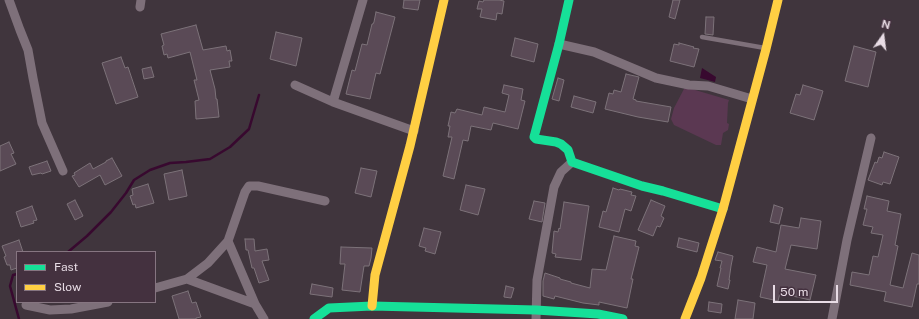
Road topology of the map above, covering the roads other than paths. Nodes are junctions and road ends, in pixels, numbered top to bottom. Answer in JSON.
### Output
{"nodes":[{"id":1,"x":10,"y":0,"type":"edge"},
{"id":2,"x":363,"y":0,"type":"edge"},
{"id":3,"x":444,"y":0,"type":"edge"},
{"id":4,"x":569,"y":0,"type":"edge"},
{"id":5,"x":778,"y":0,"type":"edge"},
{"id":6,"x":702,"y":36,"type":"dead end"},
{"id":7,"x":559,"y":44,"type":"junction"},
{"id":8,"x":766,"y":49,"type":"junction"},
{"id":9,"x":295,"y":85,"type":"dead end"},
{"id":10,"x":752,"y":99,"type":"junction"},
{"id":11,"x":333,"y":102,"type":"junction"},
{"id":12,"x":414,"y":130,"type":"junction"},
{"id":13,"x":871,"y":138,"type":"dead end"},
{"id":14,"x":572,"y":162,"type":"junction"},
{"id":15,"x":63,"y":171,"type":"dead end"},
{"id":16,"x":325,"y":201,"type":"dead end"},
{"id":17,"x":723,"y":209,"type":"junction"},
{"id":18,"x":228,"y":241,"type":"junction"},
{"id":19,"x":187,"y":278,"type":"junction"},
{"id":20,"x":156,"y":288,"type":"edge"},
{"id":21,"x":103,"y":303,"type":"edge"},
{"id":22,"x":255,"y":304,"type":"junction"},
{"id":23,"x":26,"y":305,"type":"dead end"},
{"id":24,"x":372,"y":306,"type":"junction"},
{"id":25,"x":536,"y":314,"type":"edge"},
{"id":26,"x":832,"y":318,"type":"edge"},
{"id":27,"x":264,"y":319,"type":"edge"},
{"id":28,"x":314,"y":319,"type":"edge"},
{"id":29,"x":623,"y":319,"type":"edge"},
{"id":30,"x":686,"y":319,"type":"edge"},
{"id":31,"x":842,"y":319,"type":"edge"}],
"edges":[{"from":1,"to":15,"type":"street"},
{"from":2,"to":11,"type":"street"},
{"from":3,"to":12,"type":"street"},
{"from":4,"to":7,"type":"street"},
{"from":5,"to":8,"type":"street"},
{"from":6,"to":8,"type":"lane"},
{"from":7,"to":10,"type":"street"},
{"from":7,"to":14,"type":"street"},
{"from":8,"to":10,"type":"street"},
{"from":9,"to":11,"type":"street"},
{"from":10,"to":17,"type":"street"},
{"from":11,"to":12,"type":"street"},
{"from":12,"to":24,"type":"street"},
{"from":13,"to":26,"type":"street"},
{"from":14,"to":17,"type":"street"},
{"from":14,"to":25,"type":"street"},
{"from":16,"to":18,"type":"street"},
{"from":17,"to":30,"type":"street"},
{"from":18,"to":19,"type":"street"},
{"from":18,"to":22,"type":"street"},
{"from":19,"to":20,"type":"street"},
{"from":19,"to":22,"type":"street"},
{"from":21,"to":23,"type":"street"},
{"from":22,"to":27,"type":"street"},
{"from":24,"to":25,"type":"street"},
{"from":24,"to":28,"type":"street"},
{"from":25,"to":29,"type":"street"},
{"from":26,"to":31,"type":"street"}]}
